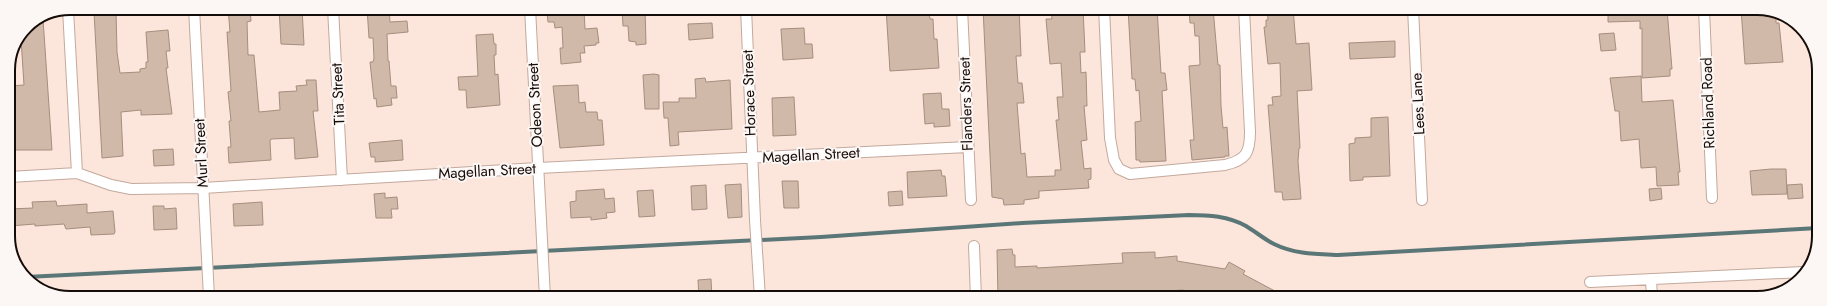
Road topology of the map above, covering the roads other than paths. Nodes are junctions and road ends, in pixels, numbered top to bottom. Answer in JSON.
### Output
{"nodes":[{"id":1,"x":68,"y":15,"type":"edge"},
{"id":2,"x":194,"y":15,"type":"edge"},
{"id":3,"x":333,"y":15,"type":"edge"},
{"id":4,"x":530,"y":15,"type":"edge"},
{"id":5,"x":746,"y":15,"type":"edge"},
{"id":6,"x":962,"y":15,"type":"edge"},
{"id":7,"x":1104,"y":15,"type":"edge"},
{"id":8,"x":1244,"y":15,"type":"edge"},
{"id":9,"x":1413,"y":15,"type":"edge"},
{"id":10,"x":1704,"y":15,"type":"edge"},
{"id":11,"x":968,"y":147,"type":"junction"},
{"id":12,"x":752,"y":158,"type":"junction"},
{"id":13,"x":538,"y":168,"type":"junction"},
{"id":14,"x":77,"y":173,"type":"junction"},
{"id":15,"x":15,"y":177,"type":"edge"},
{"id":16,"x":342,"y":180,"type":"junction"},
{"id":17,"x":203,"y":188,"type":"junction"},
{"id":18,"x":1712,"y":198,"type":"dead end"},
{"id":19,"x":971,"y":200,"type":"dead end"},
{"id":20,"x":1422,"y":200,"type":"dead end"},
{"id":21,"x":974,"y":246,"type":"dead end"},
{"id":22,"x":1798,"y":272,"type":"edge"},
{"id":23,"x":1651,"y":279,"type":"junction"},
{"id":24,"x":1590,"y":282,"type":"dead end"},
{"id":25,"x":208,"y":291,"type":"edge"},
{"id":26,"x":545,"y":291,"type":"edge"},
{"id":27,"x":759,"y":291,"type":"edge"},
{"id":28,"x":976,"y":291,"type":"edge"},
{"id":29,"x":1652,"y":291,"type":"edge"}],
"edges":[{"from":1,"to":14,"type":"street"},
{"from":2,"to":17,"type":"street","name":"Murl Street"},
{"from":3,"to":16,"type":"street","name":"Tita Street"},
{"from":4,"to":13,"type":"street","name":"Odeon Street"},
{"from":5,"to":12,"type":"street","name":"Horace Street"},
{"from":6,"to":11,"type":"street","name":"Flanders Street"},
{"from":7,"to":8,"type":"street"},
{"from":9,"to":20,"type":"street","name":"Lees Lane"},
{"from":10,"to":18,"type":"street","name":"Richland Road"},
{"from":11,"to":12,"type":"street","name":"Magellan Street"},
{"from":11,"to":19,"type":"street","name":"Flanders Street"},
{"from":12,"to":13,"type":"street","name":"Magellan Street"},
{"from":12,"to":27,"type":"street","name":"Horace Street"},
{"from":13,"to":16,"type":"street","name":"Magellan Street"},
{"from":13,"to":26,"type":"street","name":"Odeon Street"},
{"from":14,"to":15,"type":"street","name":"Magellan Street"},
{"from":14,"to":17,"type":"street","name":"Magellan Street"},
{"from":16,"to":17,"type":"street","name":"Magellan Street"},
{"from":17,"to":25,"type":"street","name":"Murl Street"},
{"from":21,"to":28,"type":"street"},
{"from":22,"to":23,"type":"street"},
{"from":23,"to":24,"type":"street"},
{"from":23,"to":29,"type":"street"}]}
